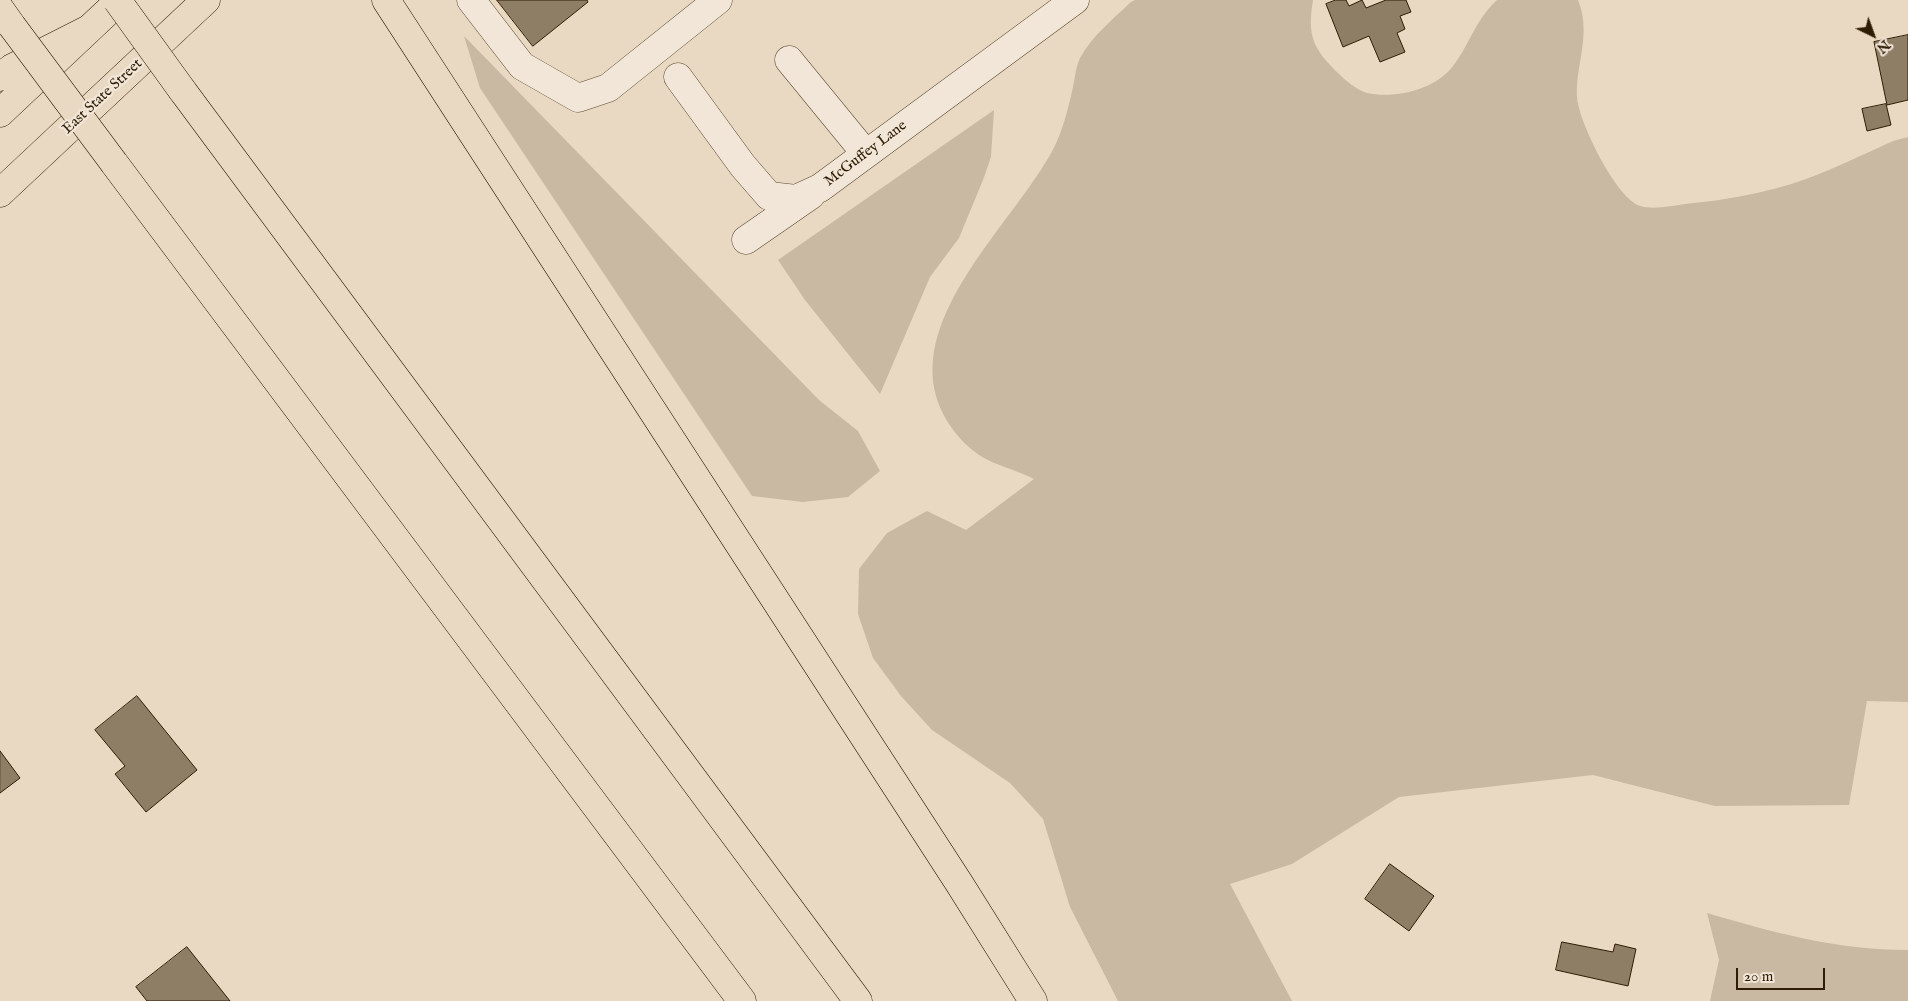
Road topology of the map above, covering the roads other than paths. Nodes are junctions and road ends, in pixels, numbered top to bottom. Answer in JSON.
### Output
{"nodes":[{"id":1,"x":118,"y":0,"type":"edge"},
{"id":2,"x":206,"y":0,"type":"edge"},
{"id":3,"x":386,"y":0,"type":"edge"},
{"id":4,"x":471,"y":0,"type":"edge"},
{"id":5,"x":718,"y":0,"type":"edge"},
{"id":6,"x":1075,"y":0,"type":"edge"},
{"id":7,"x":4,"y":18,"type":"edge"},
{"id":8,"x":87,"y":30,"type":"junction"},
{"id":9,"x":790,"y":60,"type":"dead end"},
{"id":10,"x":0,"y":77,"type":"edge"},
{"id":11,"x":678,"y":77,"type":"dead end"},
{"id":12,"x":0,"y":113,"type":"edge"},
{"id":13,"x":866,"y":154,"type":"junction"},
{"id":14,"x":820,"y":188,"type":"junction"},
{"id":15,"x":0,"y":193,"type":"edge"},
{"id":16,"x":746,"y":240,"type":"dead end"},
{"id":17,"x":742,"y":1001,"type":"edge"},
{"id":18,"x":858,"y":1001,"type":"edge"},
{"id":19,"x":1033,"y":1001,"type":"edge"}],
"edges":[{"from":1,"to":8,"type":"main road"},
{"from":1,"to":18,"type":"main road","bridge":true},
{"from":2,"to":15,"type":"main road","name":"East State Street"},
{"from":3,"to":19,"type":"main road"},
{"from":4,"to":5,"type":"street"},
{"from":6,"to":13,"type":"street","name":"McGuffey Lane"},
{"from":7,"to":17,"type":"main road","bridge":true},
{"from":8,"to":10,"type":"main road"},
{"from":8,"to":12,"type":"main road"},
{"from":9,"to":13,"type":"street"},
{"from":11,"to":14,"type":"street","name":"McGuffey Lane"},
{"from":13,"to":14,"type":"street","name":"McGuffey Lane"},
{"from":14,"to":16,"type":"street"}]}
